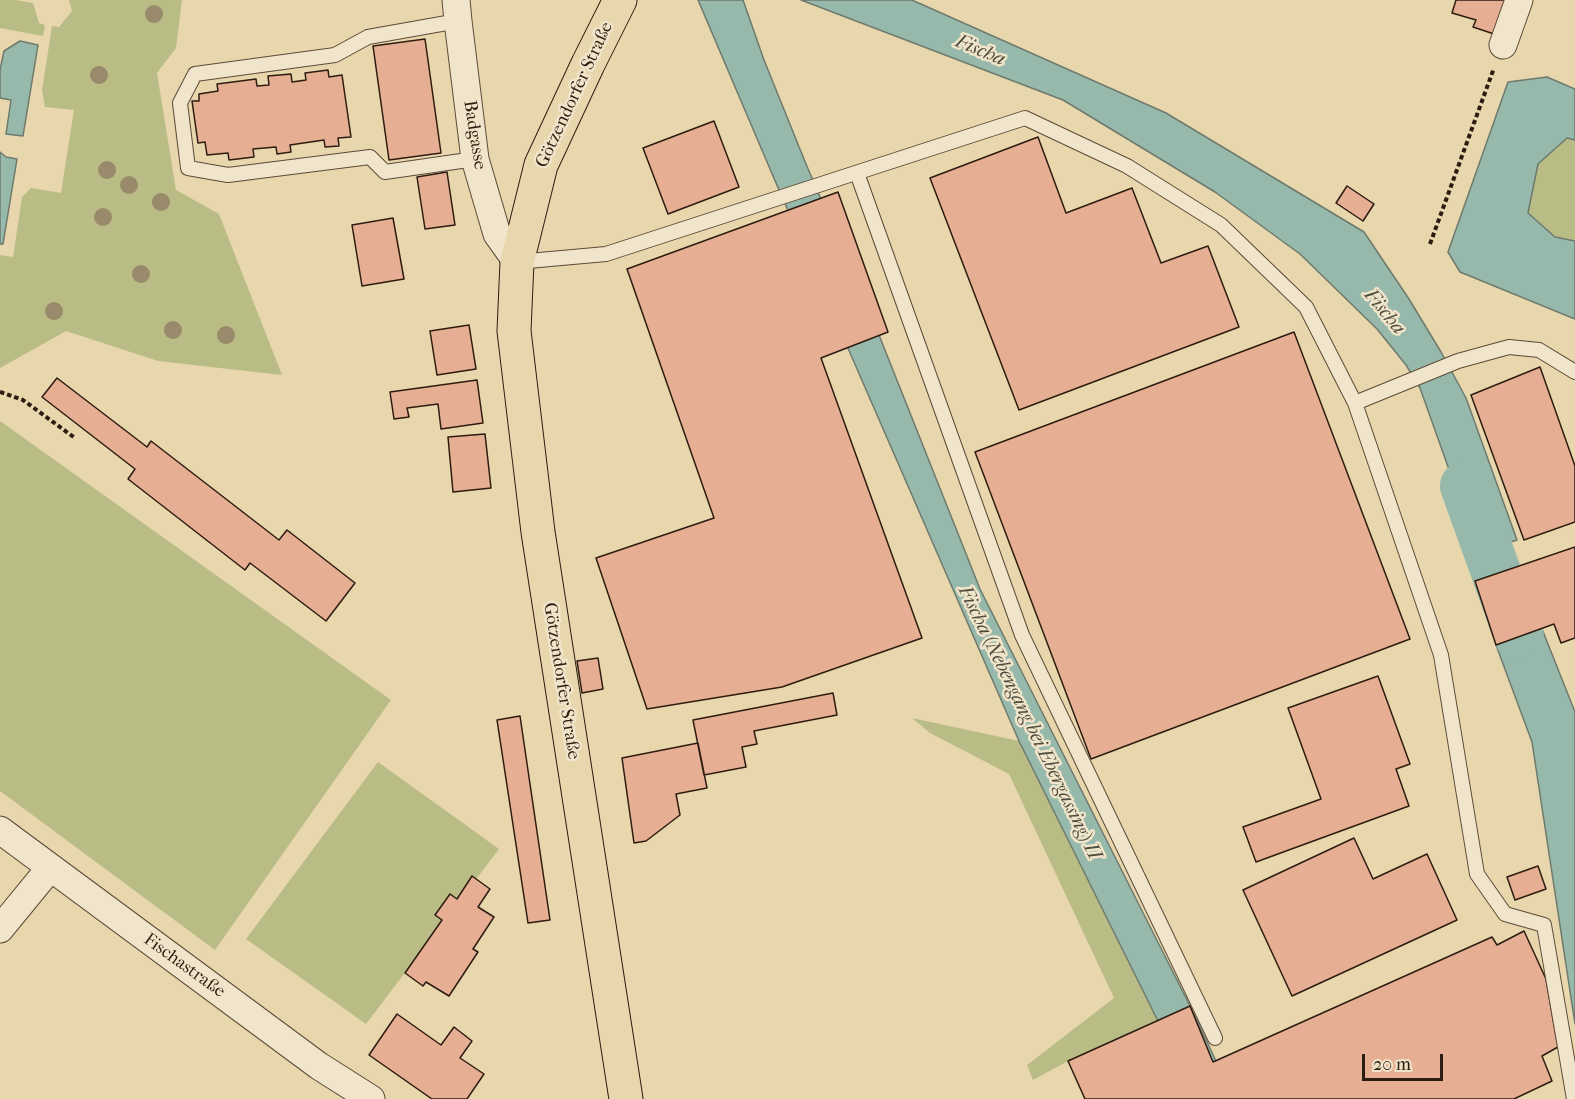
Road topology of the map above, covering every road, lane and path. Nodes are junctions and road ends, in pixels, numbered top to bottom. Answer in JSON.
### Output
{"nodes":[{"id":1,"x":620,"y":0,"type":"edge"},
{"id":2,"x":1519,"y":0,"type":"edge"},
{"id":3,"x":457,"y":11,"type":"edge"},
{"id":4,"x":1503,"y":45,"type":"joint"},
{"id":5,"x":475,"y":159,"type":"junction"},
{"id":6,"x":857,"y":172,"type":"junction"},
{"id":7,"x":1430,"y":244,"type":"dead end"},
{"id":8,"x":517,"y":262,"type":"junction"},
{"id":9,"x":1575,"y":372,"type":"edge"},
{"id":10,"x":0,"y":392,"type":"edge"},
{"id":11,"x":1355,"y":403,"type":"junction"},
{"id":12,"x":75,"y":438,"type":"dead end"},
{"id":13,"x":0,"y":830,"type":"edge"},
{"id":14,"x":50,"y":868,"type":"junction"},
{"id":15,"x":0,"y":929,"type":"edge"},
{"id":16,"x":1215,"y":1038,"type":"dead end"},
{"id":17,"x":371,"y":1099,"type":"edge"},
{"id":18,"x":626,"y":1099,"type":"edge"},
{"id":19,"x":1574,"y":1099,"type":"edge"}],
"edges":[{"from":1,"to":8,"type":"main road","name":"Götzendorfer Straße"},
{"from":2,"to":4,"type":"street"},
{"from":3,"to":5,"type":"street","name":"Badgasse"},
{"from":3,"to":5,"type":"lane"},
{"from":4,"to":7,"type":"path"},
{"from":5,"to":8,"type":"street","name":"Badgasse"},
{"from":6,"to":8,"type":"lane"},
{"from":6,"to":11,"type":"lane"},
{"from":6,"to":16,"type":"lane"},
{"from":8,"to":18,"type":"main road","name":"Götzendorfer Straße"},
{"from":9,"to":11,"type":"lane"},
{"from":10,"to":12,"type":"path"},
{"from":11,"to":19,"type":"lane"},
{"from":13,"to":14,"type":"street","name":"Fischastraße"},
{"from":14,"to":15,"type":"street"},
{"from":14,"to":17,"type":"street","name":"Fischastraße"}]}
